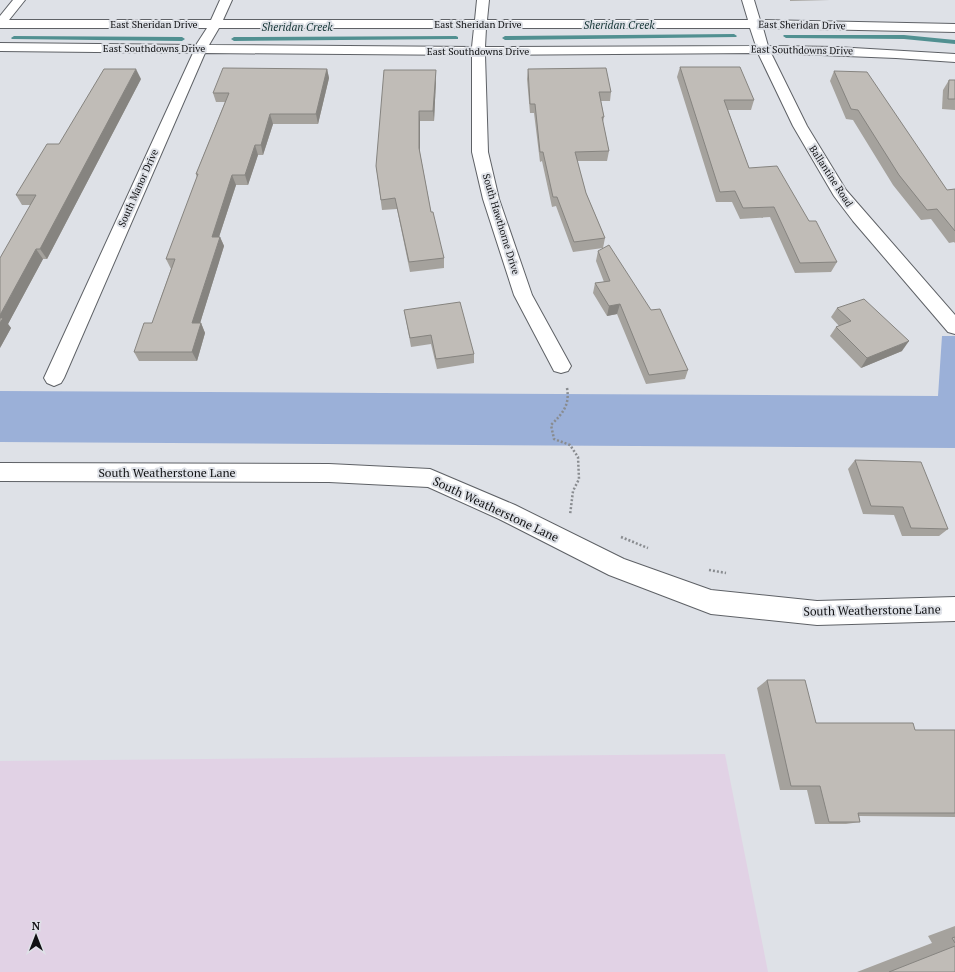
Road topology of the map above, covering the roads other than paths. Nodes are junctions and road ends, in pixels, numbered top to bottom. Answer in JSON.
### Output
{"nodes":[{"id":1,"x":19,"y":0,"type":"edge"},
{"id":2,"x":226,"y":0,"type":"edge"},
{"id":3,"x":483,"y":0,"type":"edge"},
{"id":4,"x":748,"y":0,"type":"edge"},
{"id":5,"x":0,"y":24,"type":"edge"},
{"id":6,"x":215,"y":24,"type":"junction"},
{"id":7,"x":480,"y":24,"type":"junction"},
{"id":8,"x":756,"y":24,"type":"junction"},
{"id":9,"x":955,"y":28,"type":"edge"},
{"id":10,"x":0,"y":47,"type":"edge"},
{"id":11,"x":201,"y":48,"type":"junction"},
{"id":12,"x":763,"y":49,"type":"junction"},
{"id":13,"x":478,"y":51,"type":"junction"},
{"id":14,"x":955,"y":58,"type":"edge"},
{"id":15,"x":955,"y":327,"type":"edge"},
{"id":16,"x":561,"y":366,"type":"road end"},
{"id":17,"x":54,"y":378,"type":"dead end"},
{"id":18,"x":0,"y":472,"type":"edge"},
{"id":19,"x":955,"y":609,"type":"edge"}],
"edges":[{"from":1,"to":5,"type":"street"},
{"from":2,"to":6,"type":"street","name":"South Manor Drive"},
{"from":3,"to":7,"type":"street","name":"South Hawthorne Drive"},
{"from":4,"to":8,"type":"street","name":"Ballantine Road"},
{"from":5,"to":6,"type":"street","name":"East Sheridan Drive"},
{"from":6,"to":7,"type":"street","name":"East Sheridan Drive"},
{"from":6,"to":11,"type":"street","name":"South Manor Drive"},
{"from":7,"to":8,"type":"street","name":"East Sheridan Drive"},
{"from":7,"to":13,"type":"street","name":"South Hawthorne Drive"},
{"from":8,"to":9,"type":"street","name":"East Sheridan Drive"},
{"from":8,"to":12,"type":"street","name":"Ballantine Road"},
{"from":10,"to":11,"type":"street","name":"East Southdowns Drive"},
{"from":11,"to":13,"type":"street","name":"East Southdowns Drive"},
{"from":11,"to":17,"type":"street","name":"South Manor Drive"},
{"from":12,"to":13,"type":"street","name":"East Southdowns Drive"},
{"from":12,"to":14,"type":"street","name":"East Southdowns Drive"},
{"from":12,"to":15,"type":"street","name":"Ballantine Road"},
{"from":13,"to":16,"type":"street","name":"South Hawthorne Drive"},
{"from":18,"to":19,"type":"street","name":"South Weatherstone Lane"}]}
